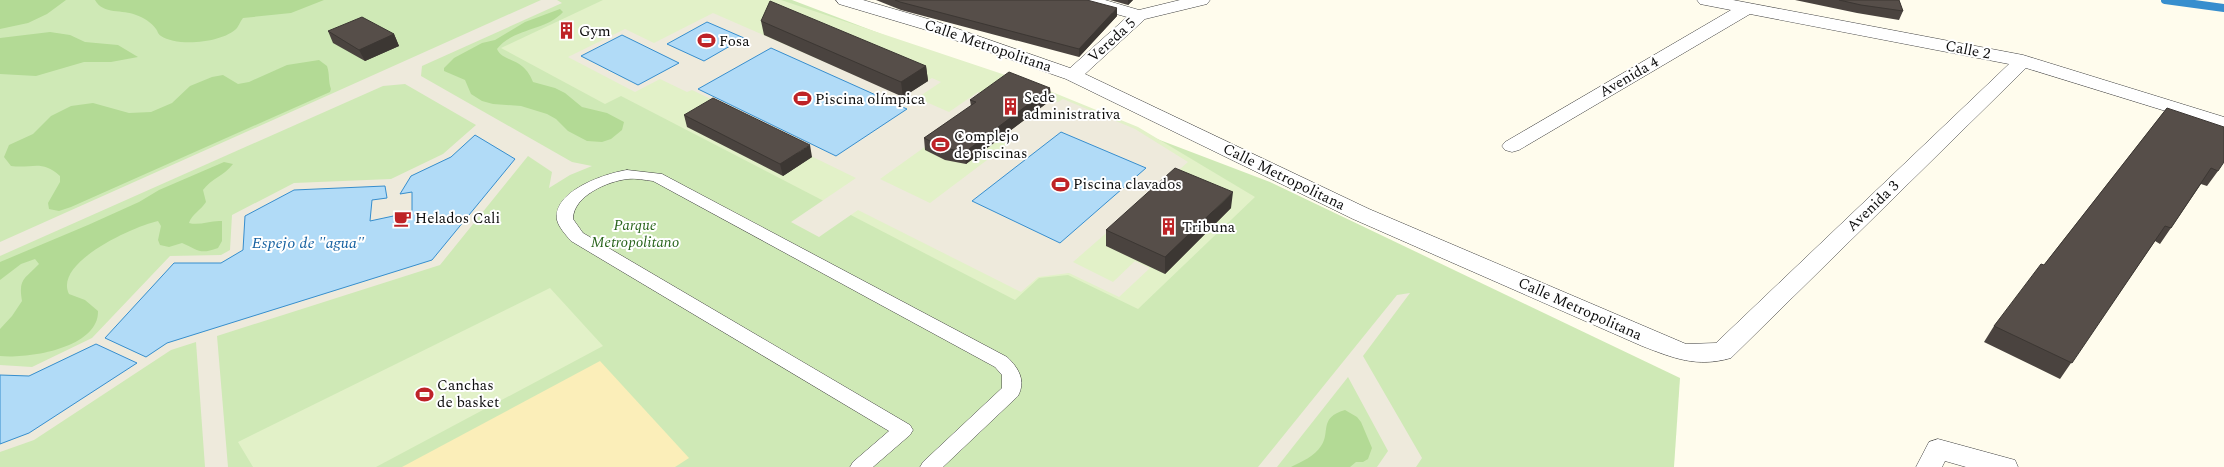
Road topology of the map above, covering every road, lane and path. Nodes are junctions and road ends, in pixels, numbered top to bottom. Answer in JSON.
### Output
{"nodes":[{"id":1,"x":845,"y":0,"type":"edge"},
{"id":2,"x":1086,"y":0,"type":"edge"},
{"id":3,"x":1201,"y":0,"type":"edge"},
{"id":4,"x":1706,"y":0,"type":"edge"},
{"id":5,"x":1747,"y":8,"type":"junction"},
{"id":6,"x":1139,"y":15,"type":"junction"},
{"id":7,"x":2023,"y":61,"type":"junction"},
{"id":8,"x":1073,"y":75,"type":"junction"},
{"id":9,"x":2224,"y":123,"type":"edge"},
{"id":10,"x":1512,"y":146,"type":"dead end"},
{"id":11,"x":1722,"y":352,"type":"joint"},
{"id":12,"x":860,"y":467,"type":"edge"},
{"id":13,"x":930,"y":467,"type":"edge"},
{"id":14,"x":1929,"y":467,"type":"edge"},
{"id":15,"x":2005,"y":467,"type":"edge"}],
"edges":[{"from":1,"to":8,"type":"street","name":"Calle Metropolitana"},
{"from":2,"to":6,"type":"street"},
{"from":3,"to":6,"type":"street","name":"Vereda 5"},
{"from":4,"to":5,"type":"street","name":"Calle 2"},
{"from":5,"to":7,"type":"street","name":"Calle 2"},
{"from":5,"to":10,"type":"street","name":"Avenida 4"},
{"from":6,"to":8,"type":"street","name":"Vereda 5"},
{"from":7,"to":9,"type":"street","name":"Calle 2"},
{"from":7,"to":11,"type":"street","name":"Avenida 3"},
{"from":8,"to":11,"type":"street","name":"Calle Metropolitana"},
{"from":12,"to":13,"type":"lane"},
{"from":14,"to":15,"type":"street"}]}
